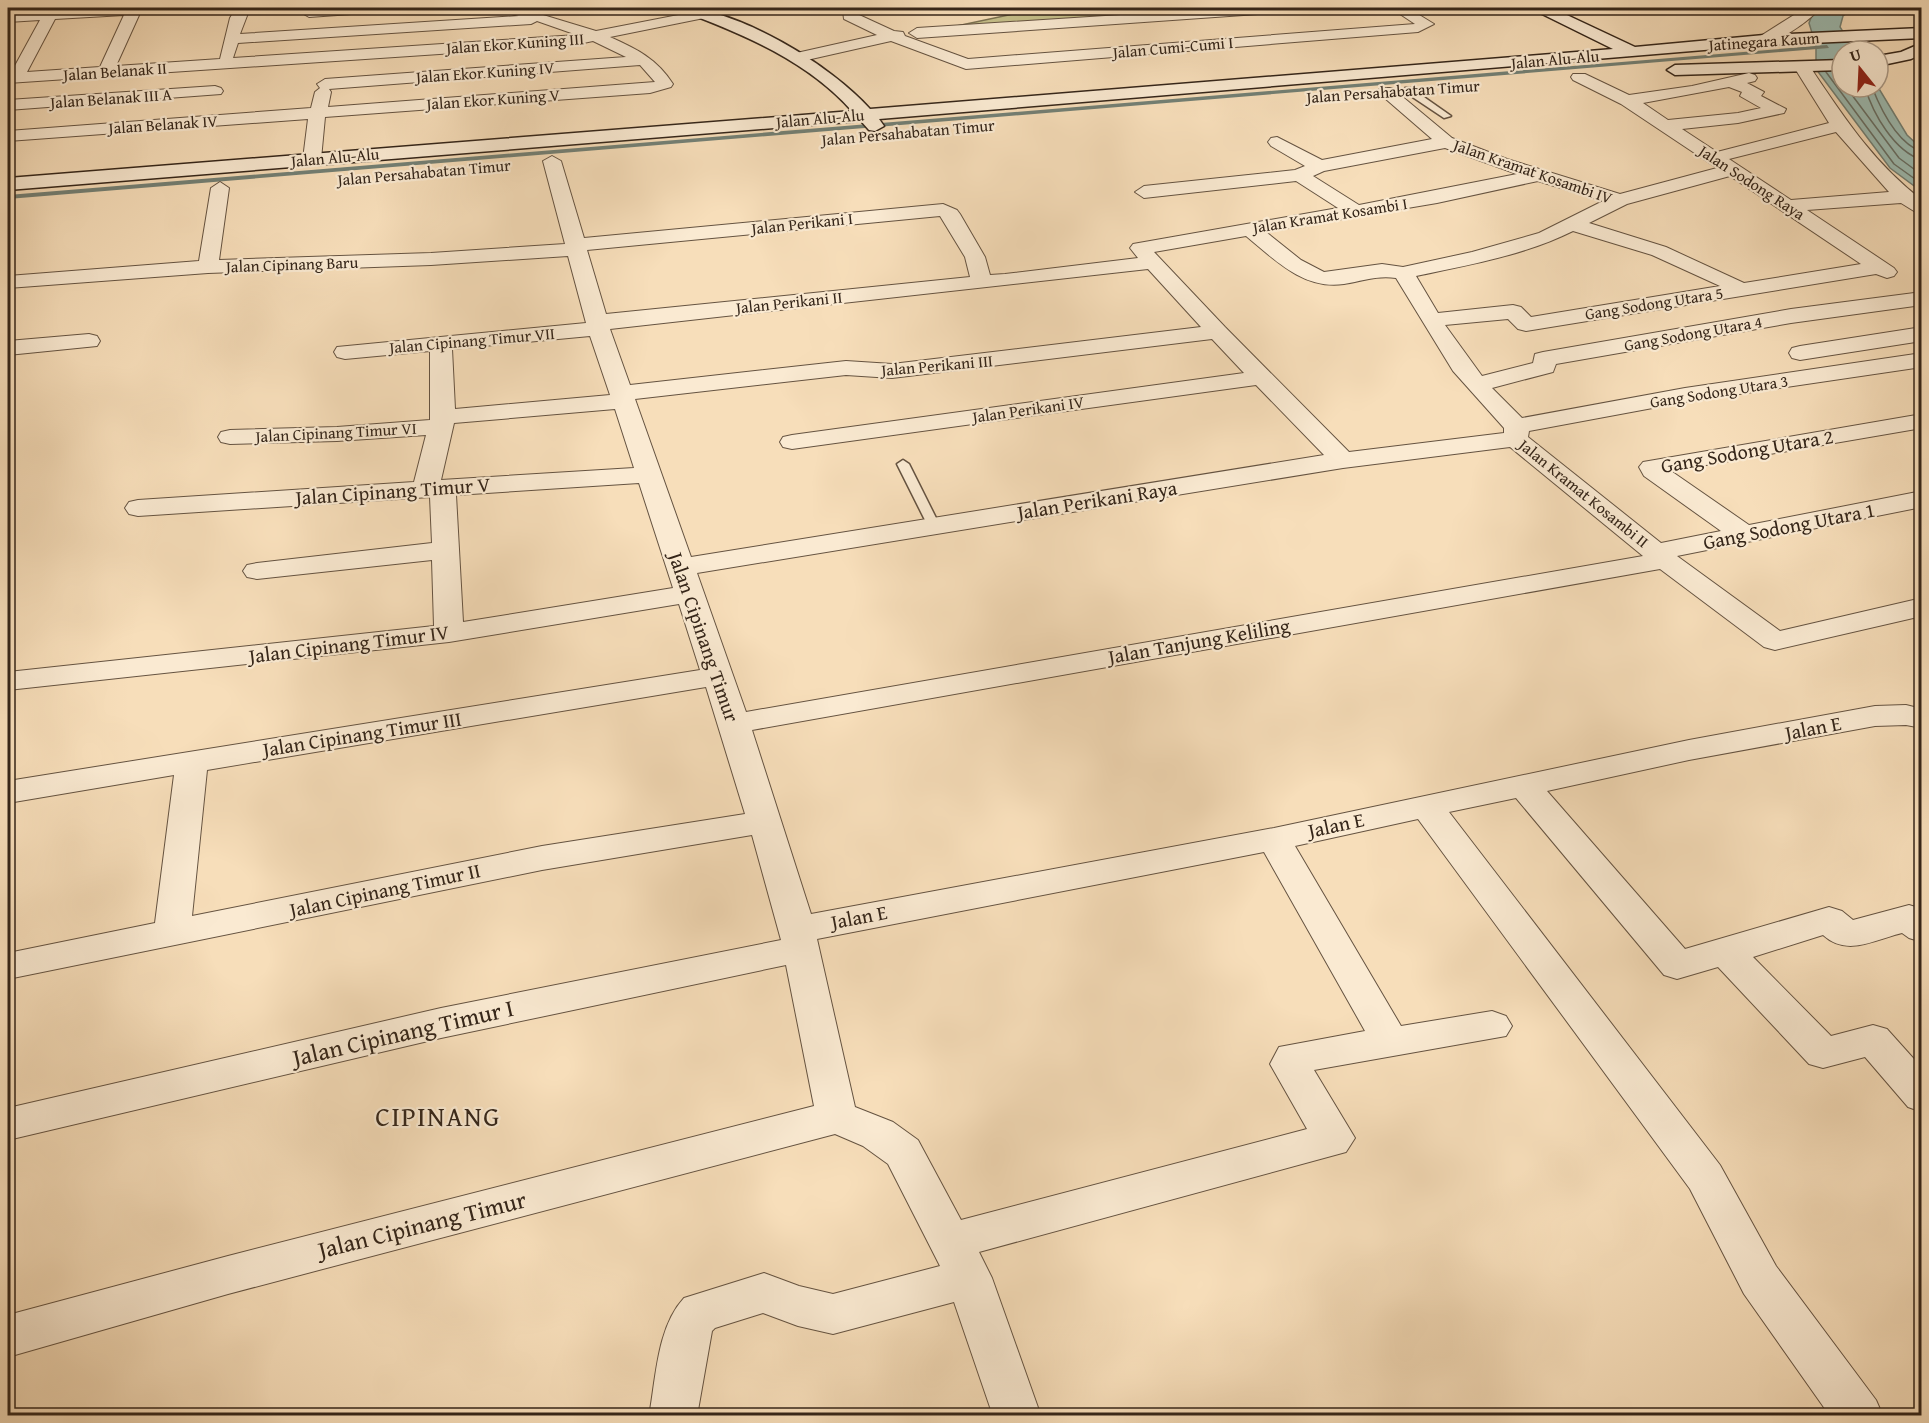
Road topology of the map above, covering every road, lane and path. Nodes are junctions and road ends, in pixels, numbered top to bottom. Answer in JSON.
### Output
{"nodes":[{"id":1,"x":380,"y":8,"type":"edge"},
{"id":2,"x":505,"y":8,"type":"edge"},
{"id":3,"x":687,"y":8,"type":"edge"},
{"id":4,"x":863,"y":8,"type":"edge"},
{"id":5,"x":1166,"y":8,"type":"edge"},
{"id":6,"x":1286,"y":8,"type":"edge"},
{"id":7,"x":1398,"y":8,"type":"edge"},
{"id":8,"x":1546,"y":8,"type":"edge"},
{"id":9,"x":1813,"y":8,"type":"edge"},
{"id":10,"x":137,"y":9,"type":"edge"},
{"id":11,"x":1022,"y":10,"type":"dead end"},
{"id":12,"x":62,"y":12,"type":"edge"},
{"id":13,"x":240,"y":13,"type":"edge"},
{"id":14,"x":296,"y":14,"type":"dead end"},
{"id":15,"x":704,"y":14,"type":"junction"},
{"id":16,"x":260,"y":16,"type":"dead end"},
{"id":17,"x":1179,"y":16,"type":"junction"},
{"id":18,"x":8,"y":18,"type":"edge"},
{"id":19,"x":547,"y":19,"type":"junction"},
{"id":20,"x":917,"y":33,"type":"junction"},
{"id":21,"x":1913,"y":35,"type":"edge"},
{"id":22,"x":596,"y":36,"type":"junction"},
{"id":23,"x":891,"y":36,"type":"junction"},
{"id":24,"x":231,"y":39,"type":"junction"},
{"id":25,"x":1764,"y":40,"type":"junction"},
{"id":26,"x":1918,"y":52,"type":"edge"},
{"id":27,"x":1636,"y":54,"type":"junction"},
{"id":28,"x":324,"y":57,"type":"junction"},
{"id":29,"x":798,"y":57,"type":"junction"},
{"id":30,"x":1890,"y":59,"type":"edge"},
{"id":31,"x":646,"y":60,"type":"junction"},
{"id":32,"x":223,"y":64,"type":"junction"},
{"id":33,"x":1830,"y":65,"type":"edge"},
{"id":34,"x":1806,"y":67,"type":"junction"},
{"id":35,"x":106,"y":71,"type":"junction"},
{"id":36,"x":1727,"y":74,"type":"junction"},
{"id":37,"x":1613,"y":75,"type":"dead end"},
{"id":38,"x":1579,"y":77,"type":"junction"},
{"id":39,"x":11,"y":78,"type":"edge"},
{"id":40,"x":1556,"y":79,"type":"dead end"},
{"id":41,"x":325,"y":84,"type":"junction"},
{"id":42,"x":1442,"y":87,"type":"dead end"},
{"id":43,"x":1408,"y":90,"type":"junction"},
{"id":44,"x":215,"y":91,"type":"junction"},
{"id":45,"x":1380,"y":92,"type":"joint"},
{"id":46,"x":1627,"y":100,"type":"junction"},
{"id":47,"x":8,"y":105,"type":"edge"},
{"id":48,"x":318,"y":112,"type":"junction"},
{"id":49,"x":1447,"y":116,"type":"dead end"},
{"id":50,"x":203,"y":121,"type":"junction"},
{"id":51,"x":1666,"y":125,"type":"junction"},
{"id":52,"x":878,"y":126,"type":"junction"},
{"id":53,"x":1840,"y":126,"type":"junction"},
{"id":54,"x":8,"y":136,"type":"edge"},
{"id":55,"x":858,"y":136,"type":"dead end"},
{"id":56,"x":1277,"y":142,"type":"dead end"},
{"id":57,"x":1446,"y":142,"type":"junction"},
{"id":58,"x":312,"y":159,"type":"junction"},
{"id":59,"x":553,"y":162,"type":"dead end"},
{"id":60,"x":1723,"y":164,"type":"junction"},
{"id":61,"x":1319,"y":166,"type":"junction"},
{"id":62,"x":1299,"y":175,"type":"junction"},
{"id":63,"x":1538,"y":175,"type":"junction"},
{"id":64,"x":8,"y":184,"type":"edge"},
{"id":65,"x":244,"y":186,"type":"dead end"},
{"id":66,"x":220,"y":188,"type":"junction"},
{"id":67,"x":197,"y":190,"type":"dead end"},
{"id":68,"x":1144,"y":192,"type":"dead end"},
{"id":69,"x":1903,"y":197,"type":"junction"},
{"id":70,"x":1620,"y":200,"type":"junction"},
{"id":71,"x":1789,"y":206,"type":"junction"},
{"id":72,"x":1922,"y":210,"type":"edge"},
{"id":73,"x":1356,"y":211,"type":"junction"},
{"id":74,"x":1573,"y":225,"type":"junction"},
{"id":75,"x":1249,"y":228,"type":"junction"},
{"id":76,"x":577,"y":247,"type":"junction"},
{"id":77,"x":1153,"y":262,"type":"junction"},
{"id":78,"x":208,"y":267,"type":"junction"},
{"id":79,"x":1880,"y":267,"type":"junction"},
{"id":80,"x":1403,"y":273,"type":"junction"},
{"id":81,"x":8,"y":282,"type":"edge"},
{"id":82,"x":982,"y":283,"type":"junction"},
{"id":83,"x":1740,"y":289,"type":"junction"},
{"id":84,"x":1922,"y":296,"type":"edge"},
{"id":85,"x":1432,"y":320,"type":"junction"},
{"id":86,"x":598,"y":325,"type":"junction"},
{"id":87,"x":1216,"y":332,"type":"junction"},
{"id":88,"x":1922,"y":334,"type":"edge"},
{"id":89,"x":89,"y":341,"type":"dead end"},
{"id":90,"x":441,"y":343,"type":"junction"},
{"id":91,"x":8,"y":348,"type":"edge"},
{"id":92,"x":345,"y":352,"type":"dead end"},
{"id":93,"x":1800,"y":353,"type":"dead end"},
{"id":94,"x":1922,"y":360,"type":"edge"},
{"id":95,"x":1263,"y":377,"type":"junction"},
{"id":96,"x":1477,"y":386,"type":"junction"},
{"id":97,"x":623,"y":397,"type":"junction"},
{"id":98,"x":1922,"y":421,"type":"edge"},
{"id":99,"x":443,"y":422,"type":"junction"},
{"id":100,"x":1516,"y":433,"type":"junction"},
{"id":101,"x":230,"y":436,"type":"dead end"},
{"id":102,"x":792,"y":442,"type":"dead end"},
{"id":103,"x":1343,"y":460,"type":"junction"},
{"id":104,"x":903,"y":464,"type":"dead end"},
{"id":105,"x":648,"y":475,"type":"junction"},
{"id":106,"x":434,"y":488,"type":"junction"},
{"id":107,"x":1922,"y":499,"type":"edge"},
{"id":108,"x":138,"y":508,"type":"dead end"},
{"id":109,"x":934,"y":526,"type":"junction"},
{"id":110,"x":1745,"y":535,"type":"junction"},
{"id":111,"x":445,"y":550,"type":"junction"},
{"id":112,"x":1661,"y":556,"type":"junction"},
{"id":113,"x":257,"y":571,"type":"dead end"},
{"id":114,"x":685,"y":580,"type":"junction"},
{"id":115,"x":1922,"y":607,"type":"edge"},
{"id":116,"x":448,"y":633,"type":"junction"},
{"id":117,"x":717,"y":676,"type":"junction"},
{"id":118,"x":8,"y":681,"type":"edge"},
{"id":119,"x":1922,"y":719,"type":"edge"},
{"id":120,"x":734,"y":724,"type":"junction"},
{"id":121,"x":192,"y":761,"type":"junction"},
{"id":122,"x":1523,"y":785,"type":"junction"},
{"id":123,"x":8,"y":792,"type":"edge"},
{"id":124,"x":1426,"y":806,"type":"junction"},
{"id":125,"x":763,"y":822,"type":"junction"},
{"id":126,"x":1274,"y":839,"type":"junction"},
{"id":127,"x":1922,"y":929,"type":"edge"},
{"id":128,"x":172,"y":934,"type":"junction"},
{"id":129,"x":799,"y":940,"type":"junction"},
{"id":130,"x":1726,"y":952,"type":"junction"},
{"id":131,"x":8,"y":966,"type":"edge"},
{"id":132,"x":1492,"y":1026,"type":"dead end"},
{"id":133,"x":1391,"y":1043,"type":"junction"},
{"id":134,"x":1922,"y":1096,"type":"edge"},
{"id":135,"x":837,"y":1117,"type":"junction"},
{"id":136,"x":8,"y":1124,"type":"edge"},
{"id":137,"x":960,"y":1259,"type":"junction"},
{"id":138,"x":8,"y":1336,"type":"edge"},
{"id":139,"x":673,"y":1416,"type":"edge"},
{"id":140,"x":1017,"y":1416,"type":"edge"},
{"id":141,"x":1859,"y":1416,"type":"edge"}],
"edges":[{"from":1,"to":14,"type":"street"},
{"from":2,"to":19,"type":"street"},
{"from":3,"to":15,"type":"street"},
{"from":4,"to":23,"type":"street"},
{"from":5,"to":17,"type":"street"},
{"from":6,"to":17,"type":"street"},
{"from":7,"to":23,"type":"street","name":"Jalan Cumi-Cumi I"},
{"from":8,"to":27,"type":"street"},
{"from":9,"to":25,"type":"street"},
{"from":10,"to":12,"type":"street"},
{"from":10,"to":35,"type":"street"},
{"from":11,"to":20,"type":"street"},
{"from":12,"to":18,"type":"street"},
{"from":12,"to":39,"type":"street"},
{"from":13,"to":16,"type":"street"},
{"from":13,"to":24,"type":"street"},
{"from":15,"to":22,"type":"street","name":"Jalan Ekor Kuning III"},
{"from":15,"to":29,"type":"street"},
{"from":17,"to":20,"type":"street"},
{"from":19,"to":22,"type":"street"},
{"from":19,"to":24,"type":"street"},
{"from":20,"to":23,"type":"street"},
{"from":21,"to":25,"type":"street","name":"Jatinegara Kaum"},
{"from":22,"to":28,"type":"street","name":"Jalan Ekor Kuning III"},
{"from":22,"to":31,"type":"street"},
{"from":23,"to":29,"type":"street"},
{"from":24,"to":32,"type":"street"},
{"from":25,"to":27,"type":"street","name":"Jatinegara Kaum"},
{"from":26,"to":30,"type":"street"},
{"from":27,"to":36,"type":"street"},
{"from":27,"to":52,"type":"street","name":"Jalan Alu-Alu"},
{"from":28,"to":32,"type":"street","name":"Jalan Ekor Kuning III"},
{"from":28,"to":41,"type":"street"},
{"from":29,"to":52,"type":"street"},
{"from":31,"to":41,"type":"street","name":"Jalan Ekor Kuning IV"},
{"from":31,"to":48,"type":"street","name":"Jalan Ekor Kuning V"},
{"from":32,"to":35,"type":"street","name":"Jalan Belanak II"},
{"from":32,"to":44,"type":"street"},
{"from":33,"to":34,"type":"street"},
{"from":34,"to":36,"type":"street"},
{"from":34,"to":53,"type":"street"},
{"from":35,"to":39,"type":"street","name":"Jalan Belanak II"},
{"from":36,"to":46,"type":"street"},
{"from":36,"to":51,"type":"street"},
{"from":37,"to":38,"type":"street"},
{"from":38,"to":40,"type":"street"},
{"from":38,"to":46,"type":"street","name":"Jalan Sodong Raya"},
{"from":41,"to":48,"type":"street"},
{"from":42,"to":43,"type":"street","name":"Jalan Persahabatan Timur"},
{"from":43,"to":45,"type":"street","name":"Jalan Persahabatan Timur"},
{"from":43,"to":49,"type":"lane"},
{"from":44,"to":47,"type":"street","name":"Jalan Belanak III A"},
{"from":44,"to":50,"type":"street"},
{"from":45,"to":57,"type":"street","name":"Jalan Kramat Kosambi IV"},
{"from":46,"to":51,"type":"street","name":"Jalan Sodong Raya"},
{"from":48,"to":50,"type":"street","name":"Jalan Belanak IV"},
{"from":48,"to":58,"type":"street"},
{"from":50,"to":54,"type":"street","name":"Jalan Belanak IV"},
{"from":51,"to":60,"type":"street","name":"Jalan Sodong Raya"},
{"from":52,"to":55,"type":"street","name":"Jalan Persahabatan Timur"},
{"from":52,"to":58,"type":"street","name":"Jalan Alu-Alu"},
{"from":53,"to":60,"type":"street"},
{"from":53,"to":69,"type":"street"},
{"from":56,"to":61,"type":"street"},
{"from":57,"to":61,"type":"street","name":"Jalan Kramat Kosambi IV"},
{"from":57,"to":63,"type":"street","name":"Jalan Kramat Kosambi IV"},
{"from":58,"to":64,"type":"street","name":"Jalan Alu-Alu"},
{"from":59,"to":76,"type":"street","name":"Jalan Cipinang Timur"},
{"from":60,"to":70,"type":"street"},
{"from":60,"to":71,"type":"street","name":"Jalan Sodong Raya"},
{"from":61,"to":62,"type":"street","name":"Jalan Kramat Kosambi IV"},
{"from":62,"to":68,"type":"street","name":"Jalan Kramat Kosambi IV"},
{"from":62,"to":73,"type":"street"},
{"from":63,"to":70,"type":"street","name":"Jalan Kramat Kosambi IV"},
{"from":63,"to":73,"type":"street","name":"Jalan Kramat Kosambi I"},
{"from":65,"to":66,"type":"street"},
{"from":66,"to":67,"type":"street"},
{"from":66,"to":78,"type":"street"},
{"from":69,"to":71,"type":"street"},
{"from":69,"to":72,"type":"street"},
{"from":70,"to":74,"type":"street"},
{"from":71,"to":79,"type":"street","name":"Jalan Sodong Raya"},
{"from":73,"to":75,"type":"street","name":"Jalan Kramat Kosambi I"},
{"from":74,"to":80,"type":"street"},
{"from":74,"to":83,"type":"street"},
{"from":75,"to":77,"type":"street","name":"Jalan Kramat Kosambi I"},
{"from":75,"to":80,"type":"street"},
{"from":76,"to":78,"type":"street","name":"Jalan Cipinang Baru"},
{"from":76,"to":82,"type":"street","name":"Jalan Perikani I"},
{"from":76,"to":86,"type":"street","name":"Jalan Cipinang Timur"},
{"from":77,"to":82,"type":"street","name":"Jalan Perikani II"},
{"from":77,"to":87,"type":"street"},
{"from":78,"to":81,"type":"street","name":"Jalan Cipinang Baru"},
{"from":79,"to":83,"type":"street","name":"Gang Sodong Utara 5"},
{"from":79,"to":84,"type":"street","name":"Jalan Sodong Raya"},
{"from":80,"to":85,"type":"street","name":"Jalan Kramat Kosambi II"},
{"from":82,"to":86,"type":"street","name":"Jalan Perikani II"},
{"from":83,"to":85,"type":"street","name":"Gang Sodong Utara 5"},
{"from":84,"to":96,"type":"street","name":"Gang Sodong Utara 4"},
{"from":85,"to":96,"type":"street","name":"Jalan Kramat Kosambi II"},
{"from":86,"to":90,"type":"street","name":"Jalan Cipinang Timur VII"},
{"from":86,"to":97,"type":"street","name":"Jalan Cipinang Timur"},
{"from":87,"to":95,"type":"street"},
{"from":87,"to":97,"type":"street","name":"Jalan Perikani III"},
{"from":88,"to":93,"type":"street"},
{"from":89,"to":91,"type":"street"},
{"from":90,"to":92,"type":"street","name":"Jalan Cipinang Timur VII"},
{"from":90,"to":99,"type":"street"},
{"from":94,"to":100,"type":"street","name":"Gang Sodong Utara 3"},
{"from":95,"to":102,"type":"street","name":"Jalan Perikani IV"},
{"from":95,"to":103,"type":"street"},
{"from":96,"to":100,"type":"street","name":"Jalan Kramat Kosambi II"},
{"from":97,"to":99,"type":"street","name":"Jalan Cipinang Timur VI"},
{"from":97,"to":105,"type":"street","name":"Jalan Cipinang Timur"},
{"from":98,"to":110,"type":"street","name":"Gang Sodong Utara 2"},
{"from":99,"to":101,"type":"street","name":"Jalan Cipinang Timur VI"},
{"from":99,"to":106,"type":"street"},
{"from":100,"to":103,"type":"street","name":"Jalan Perikani Raya"},
{"from":100,"to":112,"type":"street","name":"Jalan Kramat Kosambi II"},
{"from":103,"to":109,"type":"street","name":"Jalan Perikani Raya"},
{"from":104,"to":109,"type":"lane"},
{"from":105,"to":106,"type":"street","name":"Jalan Cipinang Timur V"},
{"from":105,"to":114,"type":"street","name":"Jalan Cipinang Timur"},
{"from":106,"to":108,"type":"street","name":"Jalan Cipinang Timur V"},
{"from":106,"to":111,"type":"street"},
{"from":107,"to":110,"type":"street","name":"Gang Sodong Utara 1"},
{"from":109,"to":114,"type":"street","name":"Jalan Perikani Raya"},
{"from":110,"to":112,"type":"street","name":"Gang Sodong Utara 1"},
{"from":111,"to":113,"type":"street"},
{"from":111,"to":116,"type":"street"},
{"from":112,"to":115,"type":"street","name":"Jalan Kramat Kosambi II"},
{"from":112,"to":120,"type":"street","name":"Jalan Tanjung Keliling"},
{"from":114,"to":116,"type":"street","name":"Jalan Cipinang Timur IV"},
{"from":114,"to":117,"type":"street","name":"Jalan Cipinang Timur"},
{"from":116,"to":118,"type":"street","name":"Jalan Cipinang Timur IV"},
{"from":117,"to":120,"type":"street","name":"Jalan Cipinang Timur"},
{"from":117,"to":121,"type":"street","name":"Jalan Cipinang Timur III"},
{"from":119,"to":122,"type":"street","name":"Jalan E"},
{"from":120,"to":125,"type":"street","name":"Jalan Cipinang Timur"},
{"from":121,"to":123,"type":"street","name":"Jalan Cipinang Timur III"},
{"from":121,"to":128,"type":"street"},
{"from":122,"to":124,"type":"street","name":"Jalan E"},
{"from":122,"to":130,"type":"street"},
{"from":124,"to":126,"type":"street","name":"Jalan E"},
{"from":124,"to":141,"type":"street"},
{"from":125,"to":128,"type":"street","name":"Jalan Cipinang Timur II"},
{"from":125,"to":129,"type":"street","name":"Jalan Cipinang Timur"},
{"from":126,"to":129,"type":"street","name":"Jalan E"},
{"from":126,"to":133,"type":"street"},
{"from":127,"to":130,"type":"street"},
{"from":128,"to":131,"type":"street","name":"Jalan Cipinang Timur II"},
{"from":129,"to":135,"type":"street","name":"Jalan Cipinang Timur"},
{"from":129,"to":136,"type":"street","name":"Jalan Cipinang Timur I"},
{"from":130,"to":134,"type":"street"},
{"from":132,"to":133,"type":"street"},
{"from":133,"to":137,"type":"street"},
{"from":135,"to":137,"type":"street"},
{"from":135,"to":138,"type":"street","name":"Jalan Cipinang Timur"},
{"from":137,"to":139,"type":"street"},
{"from":137,"to":140,"type":"street"}]}
